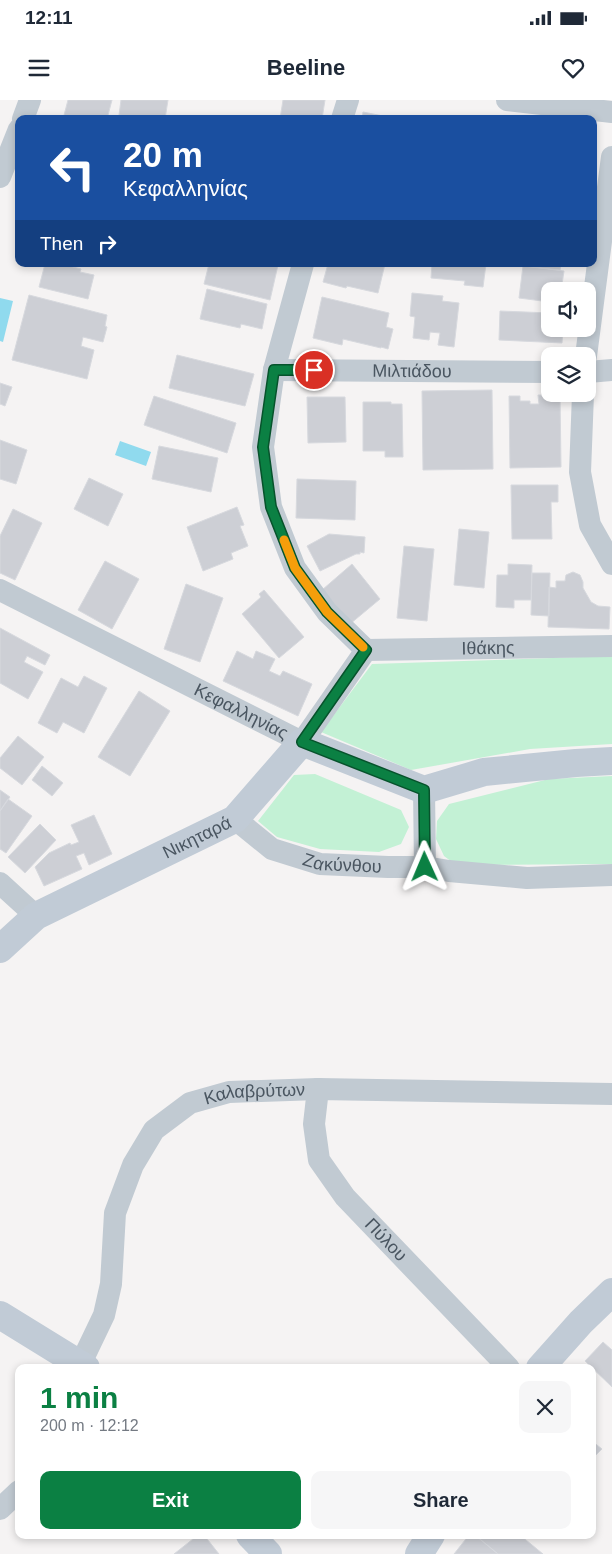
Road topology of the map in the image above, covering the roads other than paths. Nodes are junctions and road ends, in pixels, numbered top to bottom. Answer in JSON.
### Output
{"nodes":[{"id":1,"x":30,"y":100,"type":"edge"},
{"id":2,"x":348,"y":100,"type":"edge"},
{"id":3,"x":507,"y":100,"type":"edge"},
{"id":4,"x":612,"y":112,"type":"edge"},
{"id":5,"x":24,"y":115,"type":"edge"},
{"id":6,"x":343,"y":115,"type":"edge"},
{"id":7,"x":15,"y":139,"type":"edge"},
{"id":8,"x":612,"y":157,"type":"edge"},
{"id":9,"x":0,"y":177,"type":"edge"},
{"id":10,"x":302,"y":267,"type":"edge"},
{"id":11,"x":587,"y":347,"type":"edge"},
{"id":12,"x":274,"y":370,"type":"junction"},
{"id":13,"x":612,"y":370,"type":"edge"},
{"id":14,"x":596,"y":371,"type":"edge"},
{"id":15,"x":541,"y":372,"type":"edge"},
{"id":16,"x":583,"y":402,"type":"edge"},
{"id":17,"x":612,"y":564,"type":"edge"},
{"id":18,"x":0,"y":590,"type":"edge"},
{"id":19,"x":612,"y":646,"type":"edge"},
{"id":20,"x":366,"y":650,"type":"junction"},
{"id":21,"x":302,"y":742,"type":"junction"},
{"id":22,"x":612,"y":761,"type":"edge"},
{"id":23,"x":424,"y":790,"type":"junction"},
{"id":24,"x":235,"y":819,"type":"junction"},
{"id":25,"x":425,"y":867,"type":"junction"},
{"id":26,"x":612,"y":875,"type":"edge"},
{"id":27,"x":0,"y":883,"type":"edge"},
{"id":28,"x":36,"y":916,"type":"junction"},
{"id":29,"x":0,"y":949,"type":"edge"},
{"id":30,"x":318,"y":1089,"type":"junction"},
{"id":31,"x":612,"y":1094,"type":"edge"},
{"id":32,"x":612,"y":1292,"type":"edge"},
{"id":33,"x":0,"y":1314,"type":"edge"},
{"id":34,"x":82,"y":1364,"type":"edge"},
{"id":35,"x":84,"y":1364,"type":"edge"},
{"id":36,"x":505,"y":1364,"type":"edge"},
{"id":37,"x":544,"y":1364,"type":"edge"},
{"id":38,"x":15,"y":1495,"type":"edge"},
{"id":39,"x":0,"y":1508,"type":"edge"},
{"id":40,"x":254,"y":1539,"type":"edge"},
{"id":41,"x":428,"y":1539,"type":"edge"},
{"id":42,"x":268,"y":1554,"type":"edge"},
{"id":43,"x":419,"y":1554,"type":"edge"}],
"edges":[{"from":1,"to":5,"type":"street"},
{"from":2,"to":6,"type":"street"},
{"from":3,"to":4,"type":"street"},
{"from":7,"to":9,"type":"street"},
{"from":8,"to":11,"type":"street"},
{"from":10,"to":12,"type":"street"},
{"from":12,"to":15,"type":"street","name":"Μιλτιάδου"},
{"from":12,"to":20,"type":"street"},
{"from":13,"to":14,"type":"street"},
{"from":16,"to":17,"type":"street"},
{"from":18,"to":21,"type":"street","name":"Κεφαλληνίας"},
{"from":19,"to":20,"type":"street","name":"Ιθάκης"},
{"from":20,"to":21,"type":"street","name":"Νικηταρά"},
{"from":21,"to":23,"type":"street","name":"Κεφαλληνίας"},
{"from":21,"to":24,"type":"street","name":"Νικηταρά"},
{"from":22,"to":23,"type":"street"},
{"from":23,"to":25,"type":"street"},
{"from":24,"to":25,"type":"street","name":"Ζακύνθου"},
{"from":24,"to":28,"type":"street","name":"Νικηταρά"},
{"from":25,"to":26,"type":"street","name":"Ζακύνθου"},
{"from":27,"to":28,"type":"street"},
{"from":28,"to":29,"type":"street","name":"Νικηταρά"},
{"from":30,"to":31,"type":"street","name":"Καλαβρύτων"},
{"from":30,"to":35,"type":"street","name":"Καλαβρύτων"},
{"from":30,"to":36,"type":"street","name":"Πύλου"},
{"from":32,"to":37,"type":"street"},
{"from":33,"to":34,"type":"street"},
{"from":38,"to":39,"type":"street"},
{"from":40,"to":42,"type":"street"},
{"from":41,"to":43,"type":"street"}]}
